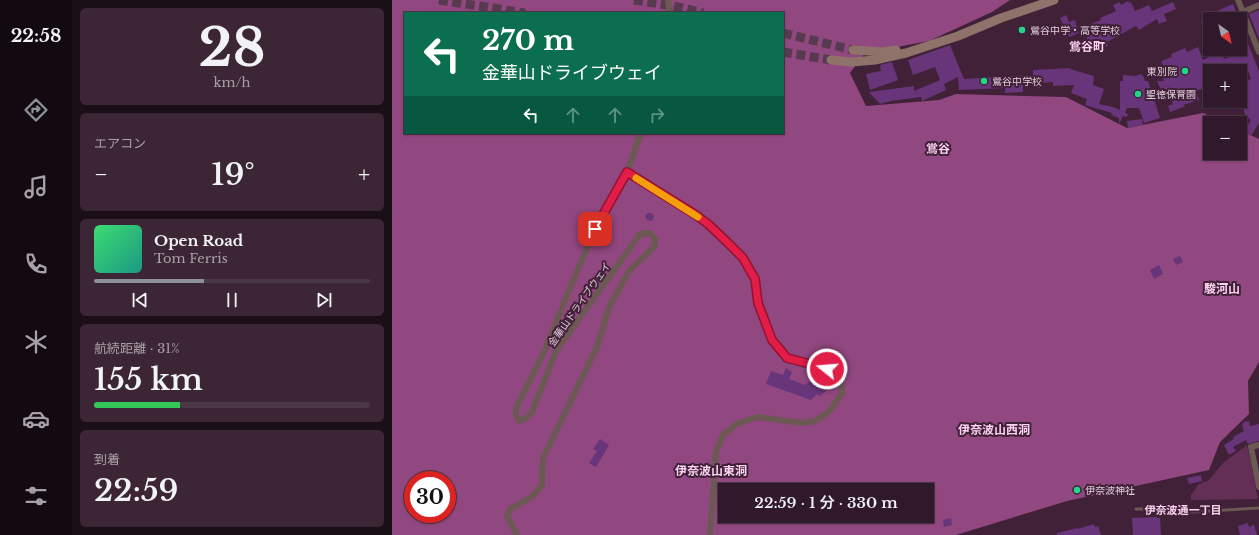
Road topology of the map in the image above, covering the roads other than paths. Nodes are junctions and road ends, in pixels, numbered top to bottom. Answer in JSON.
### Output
{"nodes":[{"id":1,"x":668,"y":0,"type":"edge"},
{"id":2,"x":1054,"y":0,"type":"edge"},
{"id":3,"x":1238,"y":0,"type":"edge"},
{"id":4,"x":1259,"y":5,"type":"edge"},
{"id":5,"x":670,"y":12,"type":"edge"},
{"id":6,"x":1243,"y":12,"type":"joint"},
{"id":7,"x":1247,"y":22,"type":"edge"},
{"id":8,"x":930,"y":46,"type":"junction"},
{"id":9,"x":853,"y":50,"type":"tunnel mouth"},
{"id":10,"x":1259,"y":52,"type":"edge"},
{"id":11,"x":831,"y":60,"type":"tunnel mouth"},
{"id":12,"x":641,"y":134,"type":"edge"},
{"id":13,"x":627,"y":172,"type":"junction"},
{"id":14,"x":1259,"y":445,"type":"edge"},
{"id":15,"x":1259,"y":487,"type":"edge"},
{"id":16,"x":1259,"y":508,"type":"edge"},
{"id":17,"x":1136,"y":509,"type":"dead end"},
{"id":18,"x":516,"y":535,"type":"edge"},
{"id":19,"x":710,"y":535,"type":"edge"}],
"edges":[{"from":1,"to":5,"type":"street"},
{"from":2,"to":8,"type":"main road"},
{"from":3,"to":6,"type":"street"},
{"from":4,"to":6,"type":"street"},
{"from":7,"to":10,"type":"street"},
{"from":8,"to":9,"type":"main road"},
{"from":8,"to":11,"type":"main road"},
{"from":12,"to":13,"type":"street","name":"金華山ドライブウェイ"},
{"from":13,"to":18,"type":"street","name":"金華山ドライブウェイ"},
{"from":13,"to":19,"type":"street"},
{"from":14,"to":15,"type":"street"},
{"from":16,"to":17,"type":"lane"}]}
